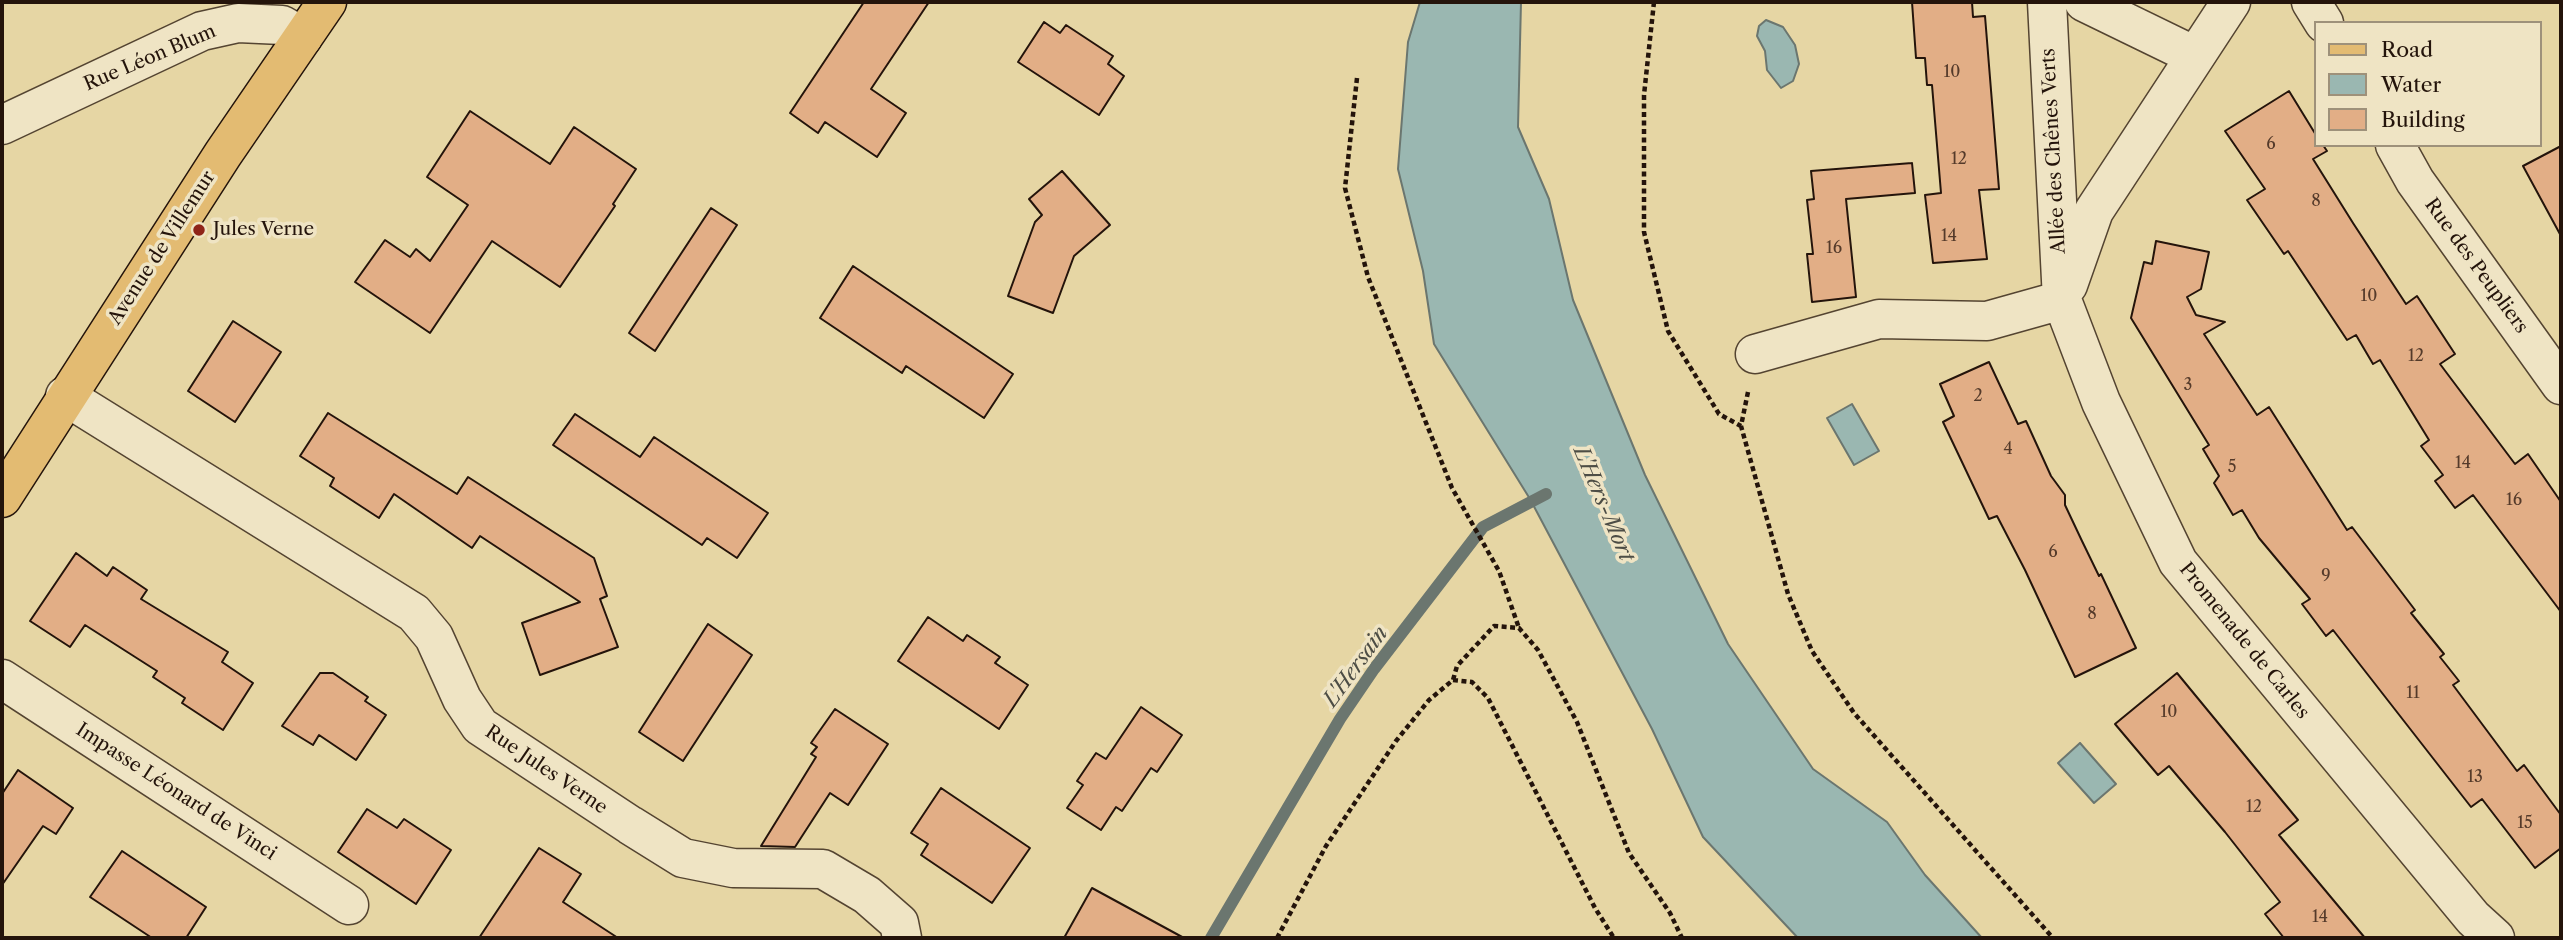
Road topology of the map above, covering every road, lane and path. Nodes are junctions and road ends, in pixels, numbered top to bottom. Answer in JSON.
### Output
{"nodes":[{"id":1,"x":327,"y":2,"type":"edge"},
{"id":2,"x":1654,"y":2,"type":"edge"},
{"id":3,"x":2046,"y":2,"type":"edge"},
{"id":4,"x":2084,"y":2,"type":"edge"},
{"id":5,"x":2231,"y":2,"type":"edge"},
{"id":6,"x":2311,"y":2,"type":"edge"},
{"id":7,"x":2323,"y":21,"type":"edge"},
{"id":8,"x":303,"y":37,"type":"junction"},
{"id":9,"x":2193,"y":55,"type":"junction"},
{"id":10,"x":1357,"y":78,"type":"dead end"},
{"id":11,"x":2,"y":125,"type":"edge"},
{"id":12,"x":2396,"y":147,"type":"edge"},
{"id":13,"x":2062,"y":300,"type":"junction"},
{"id":14,"x":1755,"y":354,"type":"dead end"},
{"id":15,"x":2561,"y":385,"type":"edge"},
{"id":16,"x":65,"y":396,"type":"junction"},
{"id":17,"x":2,"y":498,"type":"edge"},
{"id":18,"x":1519,"y":628,"type":"junction"},
{"id":19,"x":2,"y":680,"type":"edge"},
{"id":20,"x":1453,"y":680,"type":"junction"},
{"id":21,"x":349,"y":905,"type":"dead end"},
{"id":22,"x":902,"y":938,"type":"edge"},
{"id":23,"x":1277,"y":938,"type":"edge"},
{"id":24,"x":1614,"y":938,"type":"edge"},
{"id":25,"x":1682,"y":938,"type":"edge"},
{"id":26,"x":2053,"y":938,"type":"edge"},
{"id":27,"x":2495,"y":938,"type":"edge"}],
"edges":[{"from":1,"to":8,"type":"main road","name":"Avenue de Villemur"},
{"from":2,"to":26,"type":"path"},
{"from":3,"to":13,"type":"street","name":"Allée des Chênes Verts"},
{"from":4,"to":9,"type":"street"},
{"from":5,"to":9,"type":"street","name":"Allée des Chênes Verts"},
{"from":6,"to":7,"type":"street"},
{"from":8,"to":11,"type":"street","name":"Rue Léon Blum"},
{"from":8,"to":16,"type":"main road","name":"Avenue de Villemur"},
{"from":9,"to":13,"type":"street","name":"Allée des Chênes Verts"},
{"from":10,"to":18,"type":"path"},
{"from":12,"to":15,"type":"street","name":"Rue des Peupliers"},
{"from":13,"to":14,"type":"street"},
{"from":13,"to":27,"type":"street","name":"Promenade de Carles"},
{"from":16,"to":17,"type":"main road","name":"Avenue de Villemur"},
{"from":16,"to":22,"type":"street","name":"Rue Jules Verne"},
{"from":18,"to":20,"type":"path"},
{"from":18,"to":25,"type":"path"},
{"from":19,"to":21,"type":"street","name":"Impasse Léonard de Vinci"},
{"from":20,"to":23,"type":"path"},
{"from":20,"to":24,"type":"path"}]}
